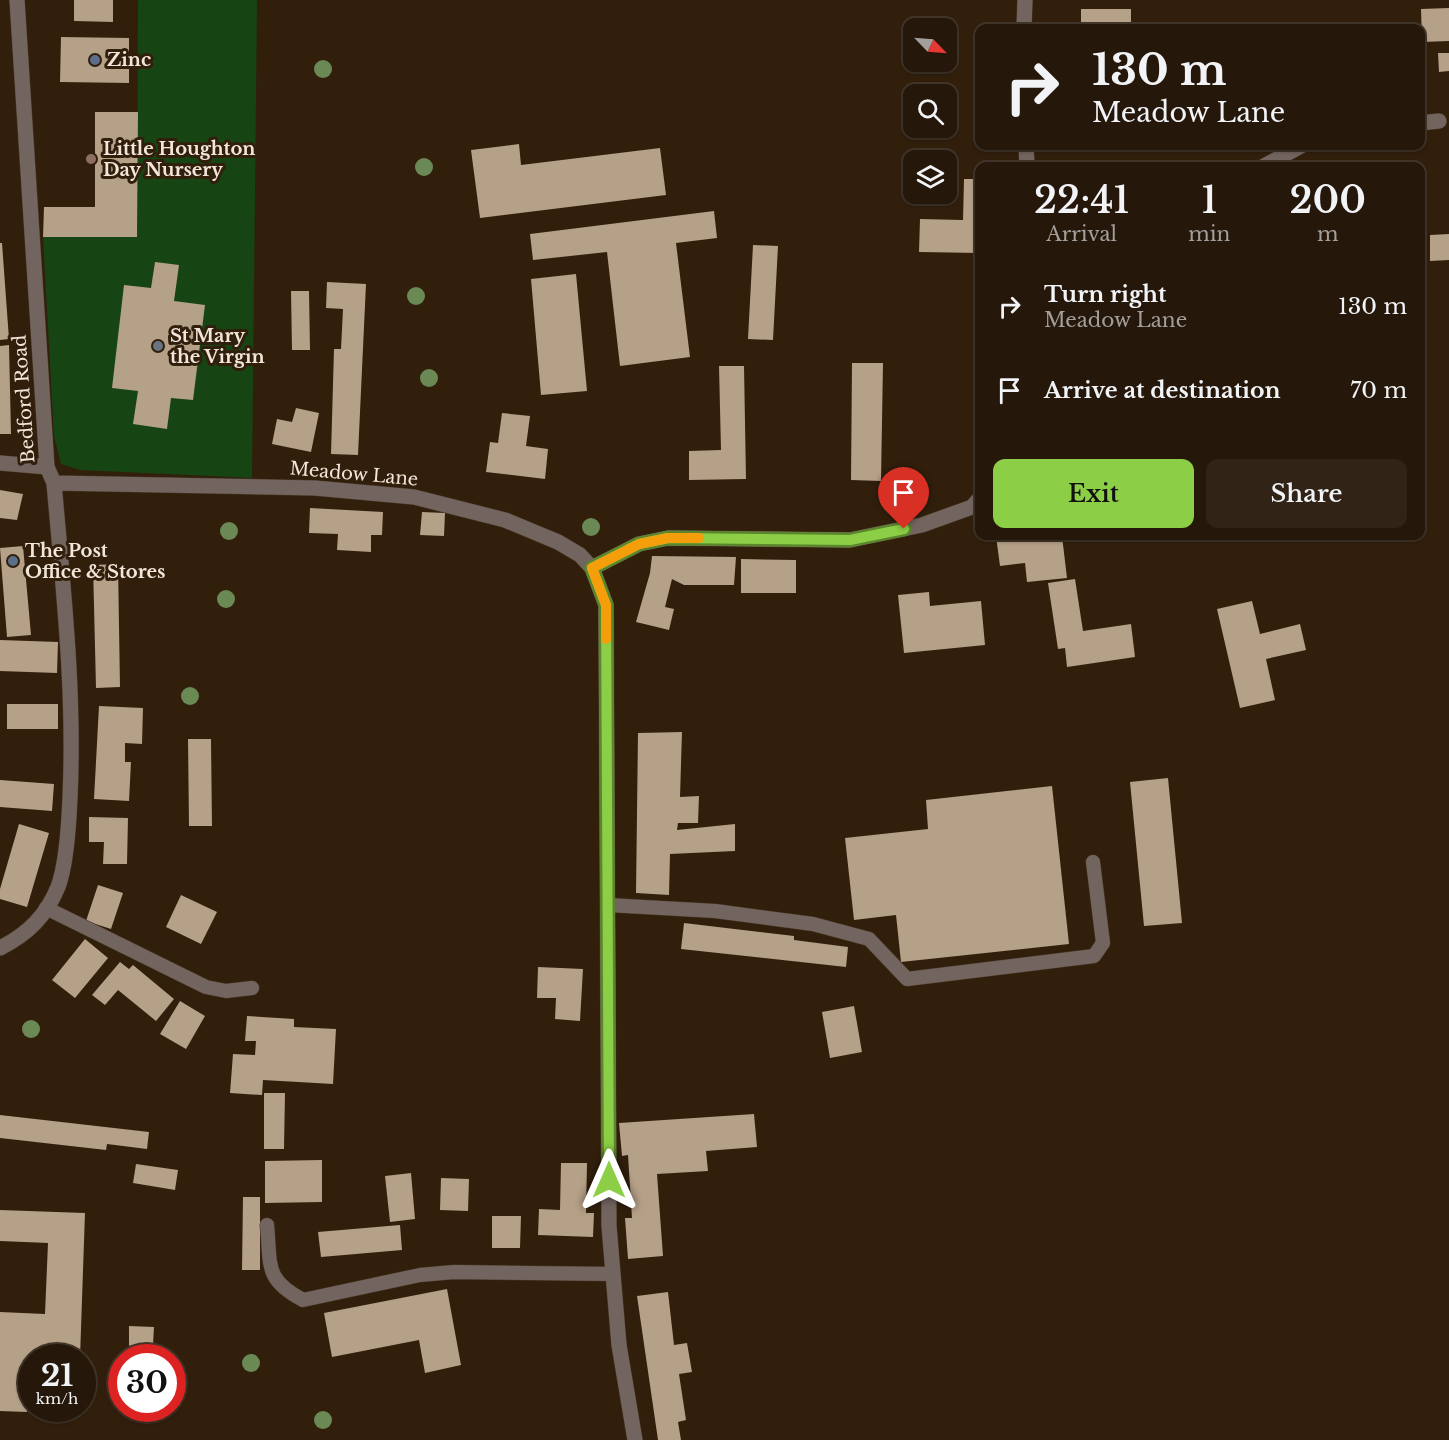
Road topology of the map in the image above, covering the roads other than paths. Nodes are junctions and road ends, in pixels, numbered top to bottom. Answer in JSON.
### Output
{"nodes":[{"id":1,"x":17,"y":0,"type":"edge"},
{"id":2,"x":1025,"y":0,"type":"edge"},
{"id":3,"x":1024,"y":24,"type":"edge"},
{"id":4,"x":1439,"y":121,"type":"dead end"},
{"id":5,"x":1425,"y":122,"type":"edge"},
{"id":6,"x":1294,"y":150,"type":"edge"},
{"id":7,"x":1271,"y":162,"type":"edge"},
{"id":8,"x":0,"y":463,"type":"edge"},
{"id":9,"x":47,"y":467,"type":"junction"},
{"id":10,"x":54,"y":483,"type":"junction"},
{"id":11,"x":975,"y":504,"type":"edge"},
{"id":12,"x":592,"y":568,"type":"junction"},
{"id":13,"x":1093,"y":862,"type":"dead end"},
{"id":14,"x":608,"y":905,"type":"junction"},
{"id":15,"x":46,"y":908,"type":"junction"},
{"id":16,"x":0,"y":948,"type":"edge"},
{"id":17,"x":252,"y":988,"type":"dead end"},
{"id":18,"x":267,"y":1225,"type":"dead end"},
{"id":19,"x":613,"y":1274,"type":"junction"},
{"id":20,"x":635,"y":1440,"type":"edge"}],
"edges":[{"from":1,"to":9,"type":"street","name":"Bedford Road"},
{"from":2,"to":3,"type":"street"},
{"from":4,"to":5,"type":"street"},
{"from":6,"to":7,"type":"street"},
{"from":8,"to":9,"type":"street"},
{"from":9,"to":10,"type":"street","name":"Bedford Road"},
{"from":10,"to":12,"type":"street","name":"Meadow Lane"},
{"from":10,"to":15,"type":"street","name":"Bedford Road"},
{"from":11,"to":12,"type":"street"},
{"from":12,"to":14,"type":"street"},
{"from":13,"to":14,"type":"lane"},
{"from":14,"to":19,"type":"street"},
{"from":15,"to":16,"type":"street","name":"Bedford Road"},
{"from":15,"to":17,"type":"lane"},
{"from":18,"to":19,"type":"lane"},
{"from":19,"to":20,"type":"street"}]}
